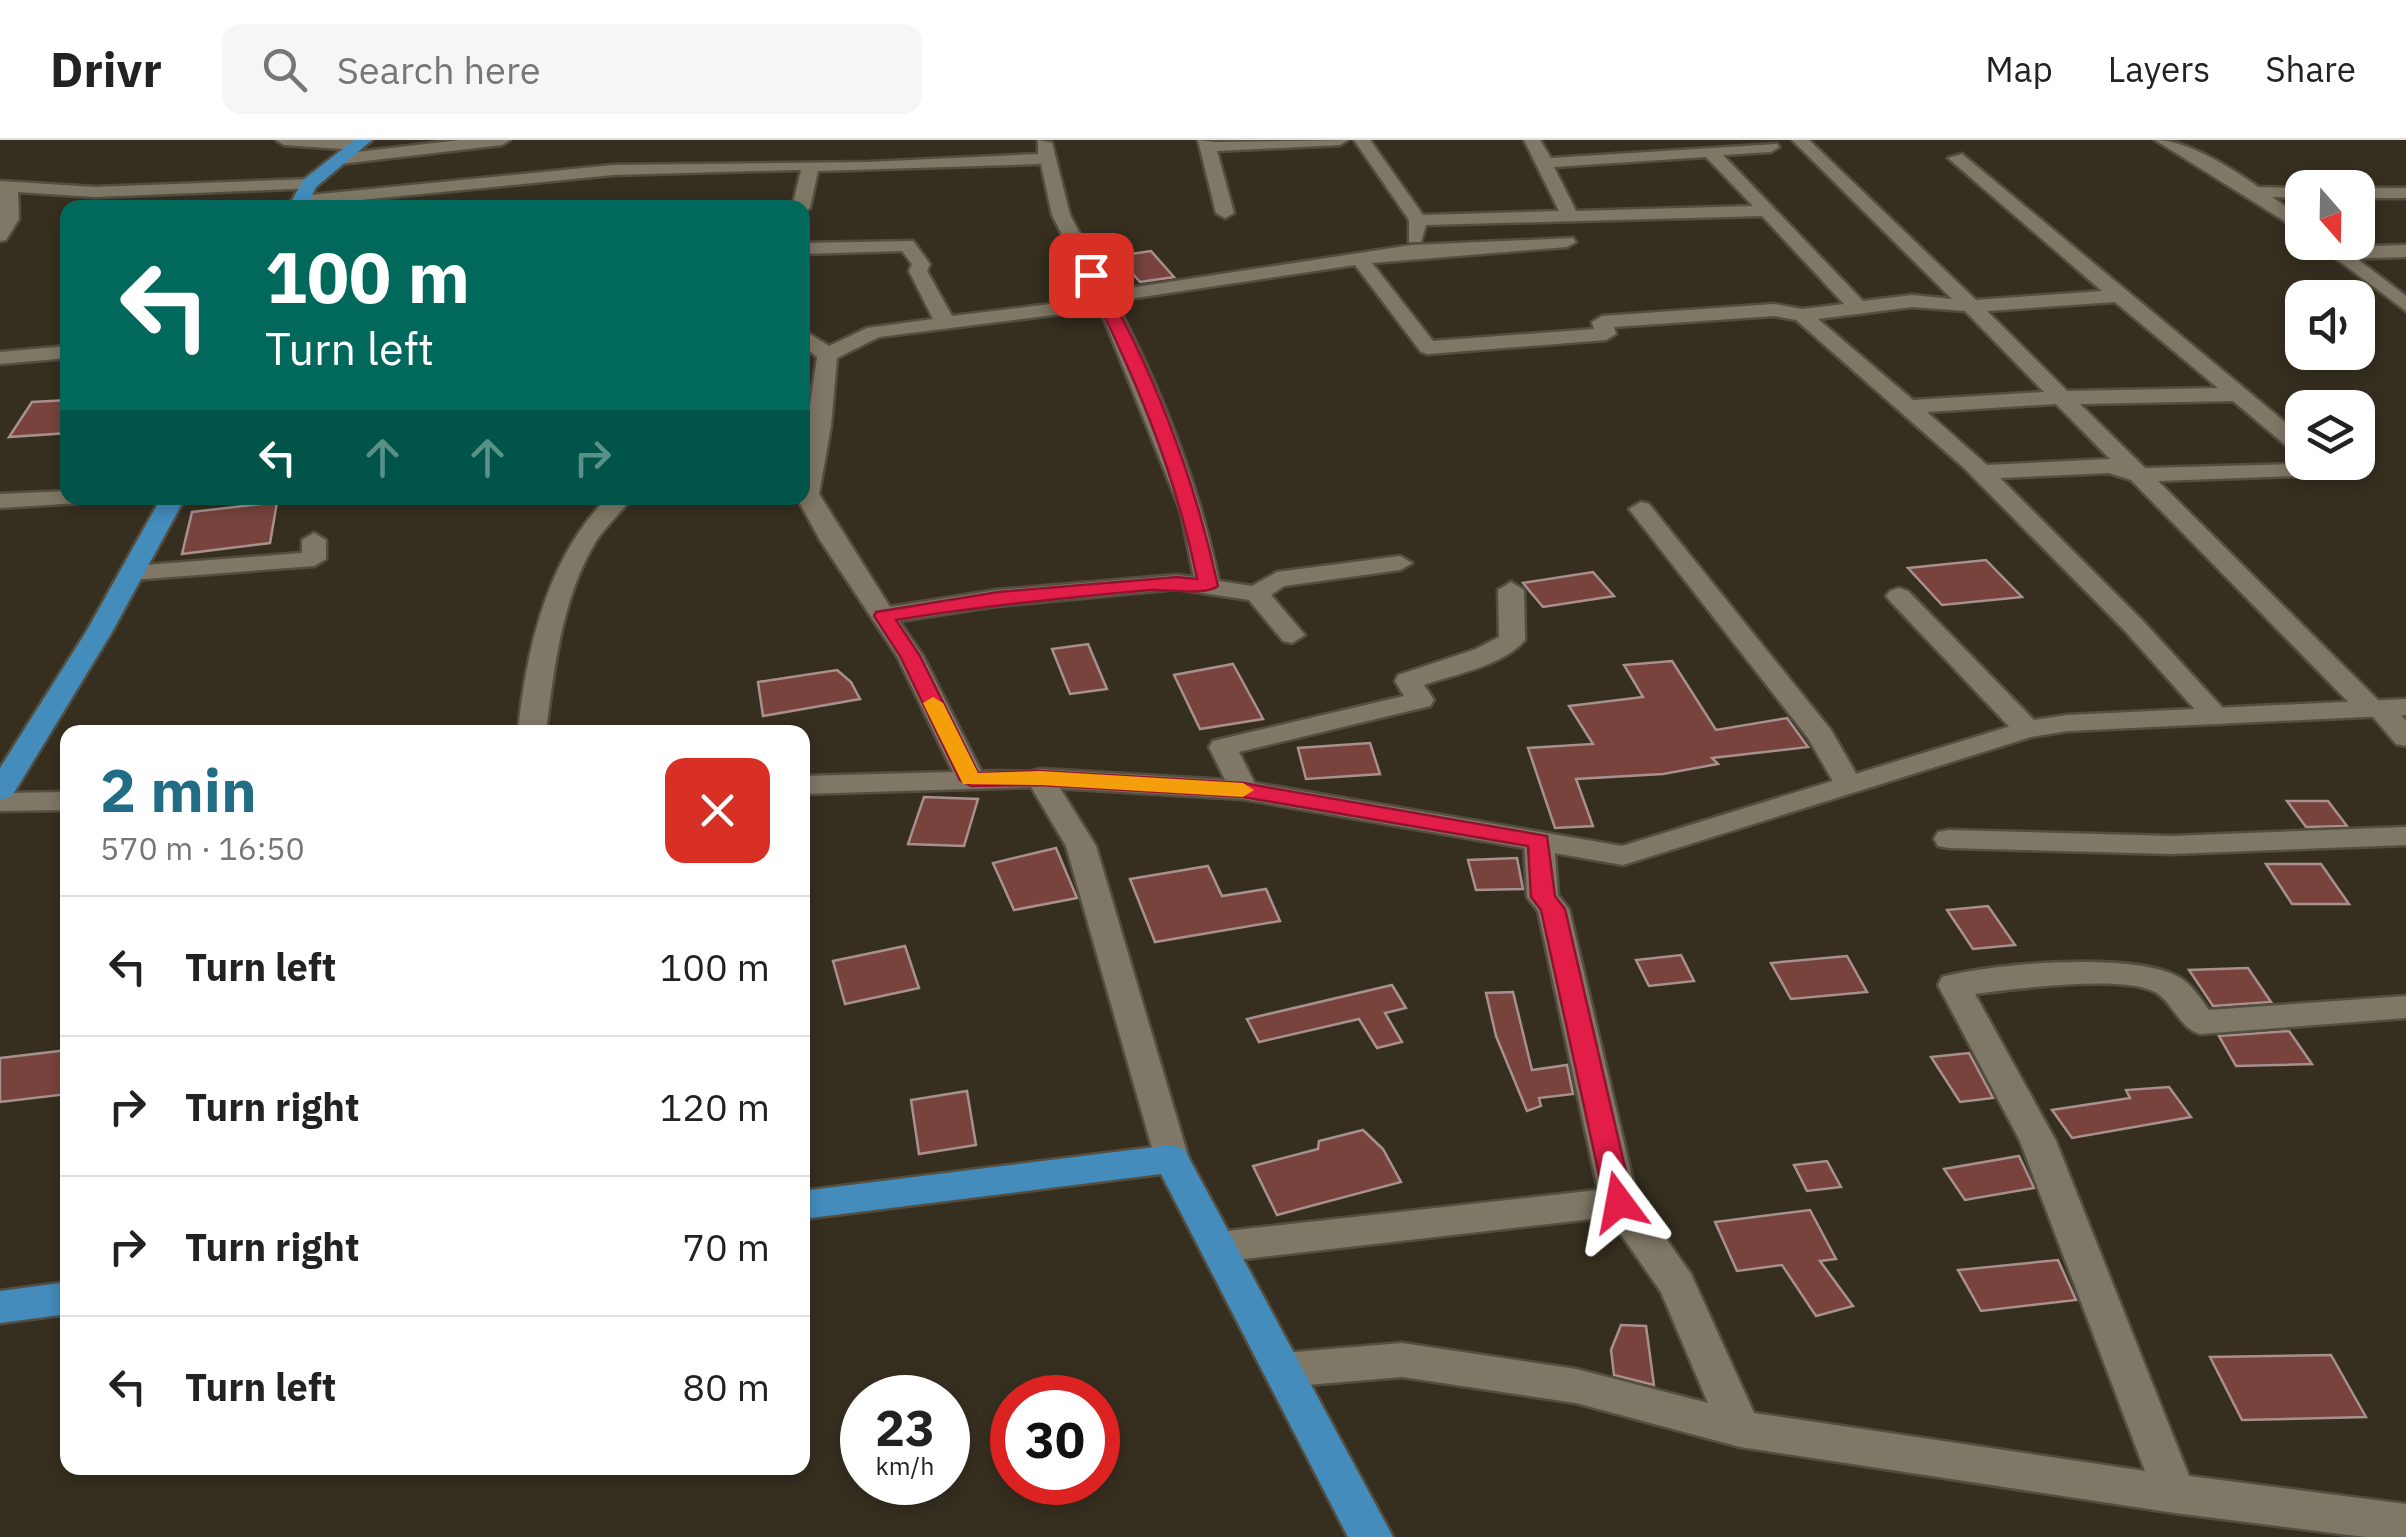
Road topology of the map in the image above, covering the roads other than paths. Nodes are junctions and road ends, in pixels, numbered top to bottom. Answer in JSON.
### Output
{"nodes":[{"id":1,"x":284,"y":140,"type":"edge"},
{"id":2,"x":502,"y":140,"type":"edge"},
{"id":3,"x":931,"y":140,"type":"edge"},
{"id":4,"x":1303,"y":140,"type":"edge"},
{"id":5,"x":1312,"y":140,"type":"edge"},
{"id":6,"x":1340,"y":140,"type":"edge"},
{"id":7,"x":1362,"y":140,"type":"edge"},
{"id":8,"x":1654,"y":140,"type":"edge"},
{"id":9,"x":1765,"y":140,"type":"edge"},
{"id":10,"x":1800,"y":140,"type":"edge"},
{"id":11,"x":2163,"y":140,"type":"edge"},
{"id":12,"x":361,"y":142,"type":"edge"},
{"id":13,"x":1534,"y":143,"type":"edge"},
{"id":14,"x":1207,"y":144,"type":"edge"},
{"id":15,"x":1045,"y":150,"type":"edge"},
{"id":16,"x":1712,"y":153,"type":"junction"},
{"id":17,"x":1670,"y":156,"type":"junction"},
{"id":18,"x":1956,"y":158,"type":"dead end"},
{"id":19,"x":340,"y":159,"type":"junction"},
{"id":20,"x":932,"y":164,"type":"junction"},
{"id":21,"x":810,"y":168,"type":"junction"},
{"id":22,"x":309,"y":184,"type":"junction"},
{"id":23,"x":6,"y":188,"type":"edge"},
{"id":24,"x":2255,"y":192,"type":"junction"},
{"id":25,"x":2285,"y":192,"type":"edge"},
{"id":26,"x":2375,"y":193,"type":"edge"},
{"id":27,"x":2406,"y":193,"type":"edge"},
{"id":28,"x":301,"y":200,"type":"edge"},
{"id":29,"x":336,"y":200,"type":"edge"},
{"id":30,"x":803,"y":200,"type":"edge"},
{"id":31,"x":1768,"y":211,"type":"junction"},
{"id":32,"x":1225,"y":213,"type":"dead end"},
{"id":33,"x":2285,"y":214,"type":"edge"},
{"id":34,"x":1571,"y":218,"type":"junction"},
{"id":35,"x":1418,"y":220,"type":"junction"},
{"id":36,"x":0,"y":236,"type":"edge"},
{"id":37,"x":1566,"y":242,"type":"dead end"},
{"id":38,"x":810,"y":249,"type":"edge"},
{"id":39,"x":2375,"y":250,"type":"edge"},
{"id":40,"x":1412,"y":251,"type":"junction"},
{"id":41,"x":2406,"y":251,"type":"edge"},
{"id":42,"x":1360,"y":259,"type":"junction"},
{"id":43,"x":2346,"y":260,"type":"edge"},
{"id":44,"x":2119,"y":296,"type":"junction"},
{"id":45,"x":1102,"y":300,"type":"junction"},
{"id":46,"x":2406,"y":304,"type":"edge"},
{"id":47,"x":1972,"y":306,"type":"junction"},
{"id":48,"x":1859,"y":308,"type":"junction"},
{"id":49,"x":1802,"y":315,"type":"junction"},
{"id":50,"x":945,"y":322,"type":"junction"},
{"id":51,"x":810,"y":341,"type":"edge"},
{"id":52,"x":60,"y":353,"type":"edge"},
{"id":53,"x":827,"y":355,"type":"junction"},
{"id":54,"x":0,"y":358,"type":"edge"},
{"id":55,"x":2242,"y":394,"type":"junction"},
{"id":56,"x":2062,"y":398,"type":"junction"},
{"id":57,"x":1908,"y":407,"type":"junction"},
{"id":58,"x":2285,"y":432,"type":"edge"},
{"id":59,"x":2285,"y":470,"type":"edge"},
{"id":60,"x":810,"y":471,"type":"edge"},
{"id":61,"x":1981,"y":472,"type":"junction"},
{"id":62,"x":2139,"y":475,"type":"junction"},
{"id":63,"x":60,"y":498,"type":"edge"},
{"id":64,"x":0,"y":501,"type":"edge"},
{"id":65,"x":810,"y":503,"type":"edge"},
{"id":66,"x":169,"y":505,"type":"edge"},
{"id":67,"x":611,"y":505,"type":"edge"},
{"id":68,"x":1642,"y":510,"type":"dead end"},
{"id":69,"x":314,"y":540,"type":"dead end"},
{"id":70,"x":1400,"y":564,"type":"dead end"},
{"id":71,"x":132,"y":573,"type":"junction"},
{"id":72,"x":1208,"y":586,"type":"junction"},
{"id":73,"x":1511,"y":590,"type":"dead end"},
{"id":74,"x":1257,"y":594,"type":"junction"},
{"id":75,"x":1899,"y":596,"type":"dead end"},
{"id":76,"x":883,"y":616,"type":"junction"},
{"id":77,"x":1292,"y":635,"type":"dead end"},
{"id":78,"x":2386,"y":708,"type":"edge"},
{"id":79,"x":2216,"y":716,"type":"junction"},
{"id":80,"x":533,"y":725,"type":"edge"},
{"id":81,"x":2027,"y":730,"type":"junction"},
{"id":82,"x":2406,"y":738,"type":"edge"},
{"id":83,"x":1040,"y":778,"type":"junction"},
{"id":84,"x":971,"y":780,"type":"junction"},
{"id":85,"x":1848,"y":784,"type":"junction"},
{"id":86,"x":810,"y":785,"type":"edge"},
{"id":87,"x":1243,"y":790,"type":"junction"},
{"id":88,"x":0,"y":791,"type":"edge"},
{"id":89,"x":60,"y":800,"type":"edge"},
{"id":90,"x":0,"y":802,"type":"edge"},
{"id":91,"x":2406,"y":836,"type":"edge"},
{"id":92,"x":1949,"y":840,"type":"dead end"},
{"id":93,"x":1539,"y":841,"type":"junction"},
{"id":94,"x":2406,"y":1008,"type":"edge"},
{"id":95,"x":1171,"y":1159,"type":"junction"},
{"id":96,"x":1619,"y":1202,"type":"junction"},
{"id":97,"x":810,"y":1204,"type":"edge"},
{"id":98,"x":1218,"y":1246,"type":"junction"},
{"id":99,"x":60,"y":1299,"type":"edge"},
{"id":100,"x":0,"y":1307,"type":"edge"},
{"id":101,"x":1283,"y":1370,"type":"junction"},
{"id":102,"x":1740,"y":1428,"type":"junction"},
{"id":103,"x":2175,"y":1494,"type":"junction"},
{"id":104,"x":2406,"y":1523,"type":"edge"},
{"id":105,"x":1371,"y":1537,"type":"edge"}],
"edges":[{"from":1,"to":12,"type":"street"},
{"from":2,"to":19,"type":"street"},
{"from":3,"to":20,"type":"street"},
{"from":4,"to":14,"type":"street"},
{"from":5,"to":6,"type":"street"},
{"from":7,"to":35,"type":"street"},
{"from":8,"to":17,"type":"street"},
{"from":9,"to":16,"type":"street"},
{"from":10,"to":47,"type":"street"},
{"from":11,"to":24,"type":"street"},
{"from":12,"to":19,"type":"main road"},
{"from":13,"to":17,"type":"street"},
{"from":13,"to":34,"type":"street"},
{"from":14,"to":32,"type":"street"},
{"from":15,"to":20,"type":"street"},
{"from":15,"to":45,"type":"street"},
{"from":16,"to":17,"type":"street"},
{"from":16,"to":31,"type":"street"},
{"from":18,"to":44,"type":"street"},
{"from":19,"to":22,"type":"main road"},
{"from":20,"to":21,"type":"street"},
{"from":21,"to":29,"type":"street"},
{"from":21,"to":30,"type":"street"},
{"from":22,"to":23,"type":"street"},
{"from":22,"to":28,"type":"main road"},
{"from":23,"to":36,"type":"street"},
{"from":24,"to":25,"type":"street"},
{"from":24,"to":33,"type":"street"},
{"from":26,"to":27,"type":"street"},
{"from":31,"to":34,"type":"street"},
{"from":31,"to":48,"type":"street"},
{"from":34,"to":35,"type":"street"},
{"from":35,"to":40,"type":"street"},
{"from":37,"to":40,"type":"street"},
{"from":38,"to":50,"type":"street"},
{"from":39,"to":41,"type":"street"},
{"from":40,"to":42,"type":"street"},
{"from":42,"to":45,"type":"street"},
{"from":42,"to":49,"type":"street"},
{"from":43,"to":46,"type":"street"},
{"from":44,"to":47,"type":"street"},
{"from":44,"to":55,"type":"street"},
{"from":45,"to":50,"type":"street"},
{"from":45,"to":72,"type":"street"},
{"from":47,"to":48,"type":"street"},
{"from":47,"to":56,"type":"street"},
{"from":48,"to":49,"type":"street"},
{"from":49,"to":57,"type":"street"},
{"from":50,"to":53,"type":"street"},
{"from":51,"to":53,"type":"street"},
{"from":52,"to":54,"type":"street"},
{"from":53,"to":60,"type":"street"},
{"from":55,"to":56,"type":"street"},
{"from":55,"to":58,"type":"street"},
{"from":56,"to":57,"type":"street"},
{"from":56,"to":62,"type":"street"},
{"from":57,"to":61,"type":"street"},
{"from":59,"to":62,"type":"street"},
{"from":61,"to":62,"type":"street"},
{"from":61,"to":79,"type":"street"},
{"from":62,"to":78,"type":"street"},
{"from":63,"to":64,"type":"street"},
{"from":65,"to":76,"type":"street"},
{"from":66,"to":71,"type":"main road"},
{"from":67,"to":80,"type":"street"},
{"from":68,"to":85,"type":"street"},
{"from":69,"to":71,"type":"street"},
{"from":70,"to":74,"type":"street"},
{"from":71,"to":88,"type":"main road"},
{"from":72,"to":74,"type":"street"},
{"from":72,"to":76,"type":"street"},
{"from":73,"to":87,"type":"street"},
{"from":74,"to":77,"type":"street"},
{"from":75,"to":81,"type":"street"},
{"from":76,"to":84,"type":"street"},
{"from":78,"to":79,"type":"street"},
{"from":78,"to":82,"type":"street"},
{"from":79,"to":81,"type":"street"},
{"from":81,"to":85,"type":"street"},
{"from":83,"to":84,"type":"street"},
{"from":83,"to":87,"type":"street"},
{"from":83,"to":95,"type":"street"},
{"from":84,"to":86,"type":"street"},
{"from":85,"to":93,"type":"street"},
{"from":87,"to":93,"type":"street"},
{"from":89,"to":90,"type":"street"},
{"from":91,"to":92,"type":"street"},
{"from":93,"to":96,"type":"street"},
{"from":94,"to":103,"type":"street"},
{"from":95,"to":97,"type":"main road"},
{"from":95,"to":98,"type":"main road"},
{"from":96,"to":98,"type":"street"},
{"from":96,"to":102,"type":"street"},
{"from":98,"to":101,"type":"main road"},
{"from":99,"to":100,"type":"main road"},
{"from":101,"to":102,"type":"street"},
{"from":101,"to":105,"type":"main road"},
{"from":102,"to":103,"type":"street"},
{"from":103,"to":104,"type":"street"}]}
